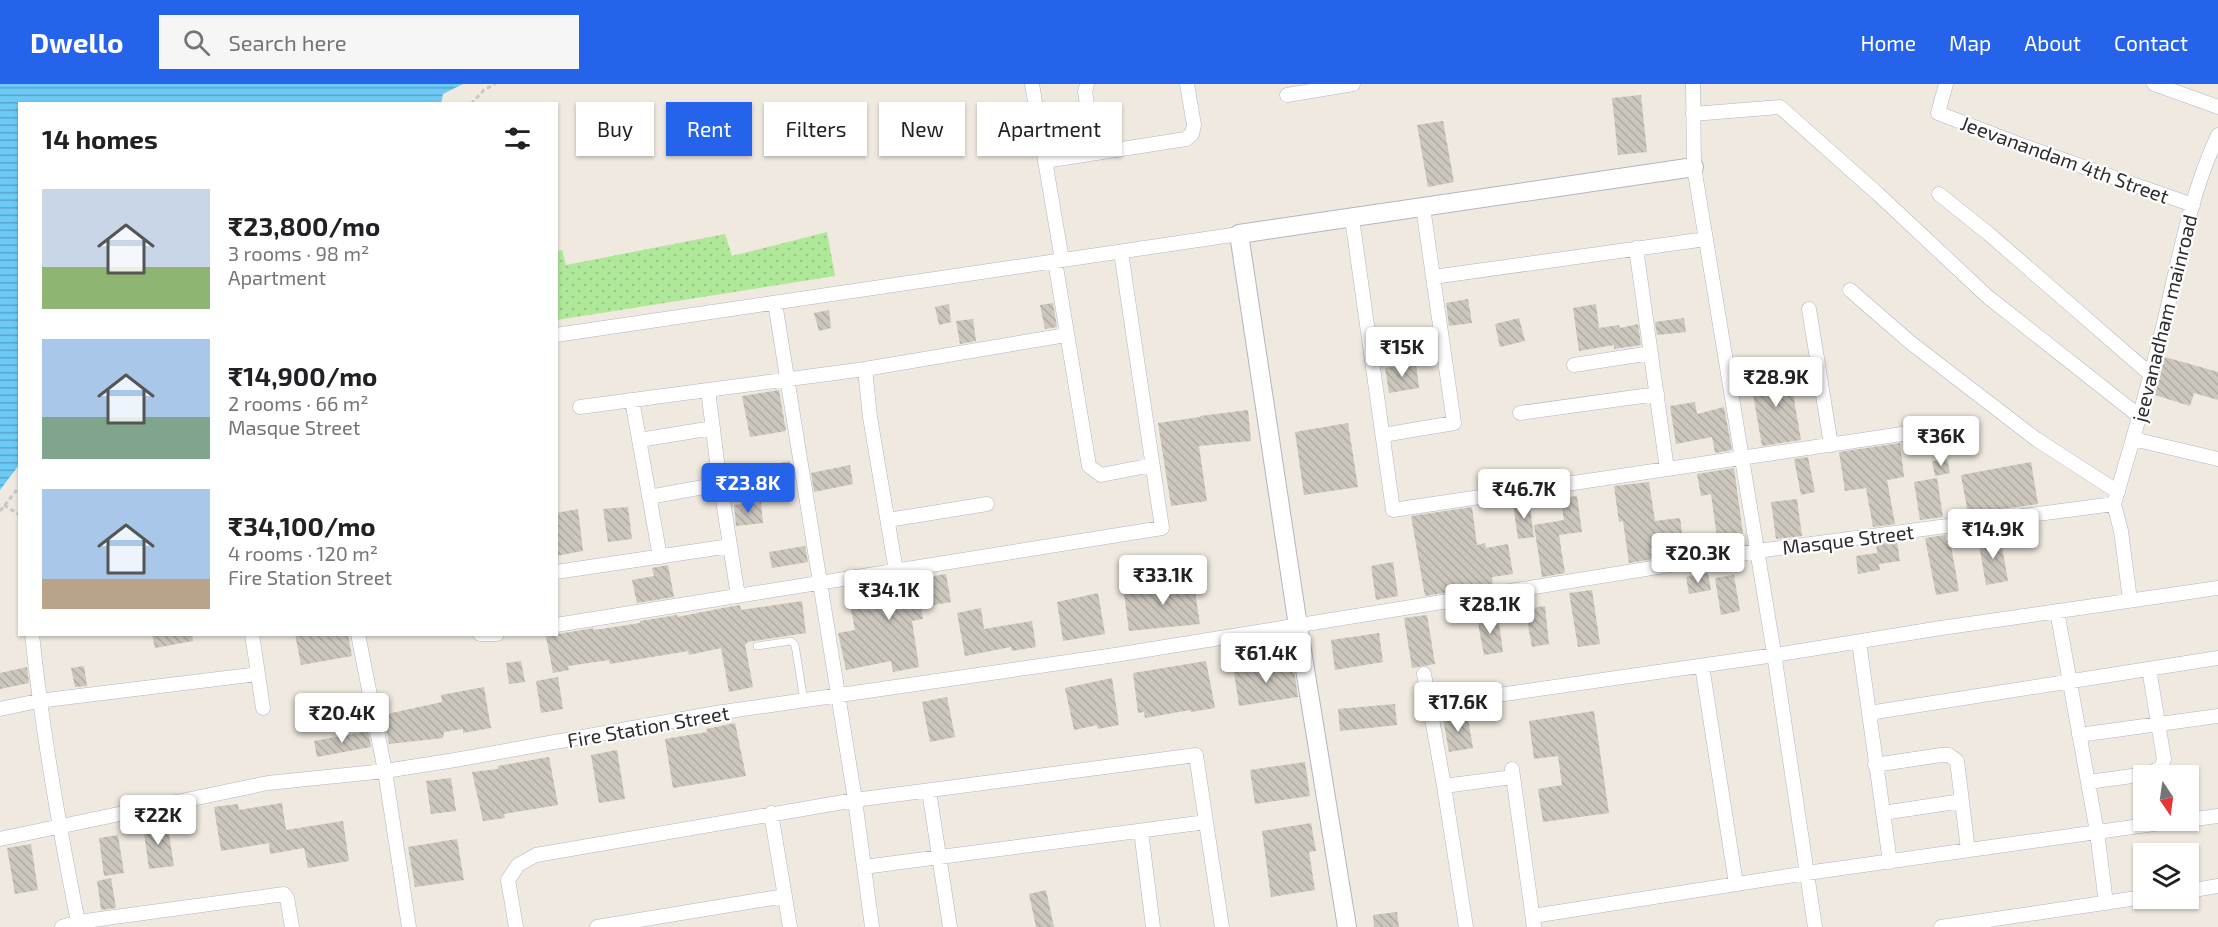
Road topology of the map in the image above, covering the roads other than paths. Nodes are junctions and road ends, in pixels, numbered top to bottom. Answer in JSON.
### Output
{"nodes":[{"id":1,"x":1032,"y":84,"type":"edge"},
{"id":2,"x":1087,"y":84,"type":"edge"},
{"id":3,"x":1187,"y":84,"type":"edge"},
{"id":4,"x":1353,"y":84,"type":"edge"},
{"id":5,"x":1693,"y":84,"type":"edge"},
{"id":6,"x":1946,"y":84,"type":"edge"},
{"id":7,"x":2154,"y":84,"type":"edge"},
{"id":8,"x":1287,"y":95,"type":"dead end"},
{"id":9,"x":1087,"y":102,"type":"edge"},
{"id":10,"x":2218,"y":107,"type":"edge"},
{"id":11,"x":1693,"y":114,"type":"junction"},
{"id":12,"x":2216,"y":143,"type":"edge"},
{"id":13,"x":1122,"y":149,"type":"edge"},
{"id":14,"x":1076,"y":156,"type":"edge"},
{"id":15,"x":1045,"y":161,"type":"junction"},
{"id":16,"x":1694,"y":167,"type":"junction"},
{"id":17,"x":1939,"y":194,"type":"dead end"},
{"id":18,"x":2193,"y":206,"type":"junction"},
{"id":19,"x":1423,"y":207,"type":"junction"},
{"id":20,"x":1352,"y":218,"type":"junction"},
{"id":21,"x":1239,"y":234,"type":"junction"},
{"id":22,"x":1706,"y":238,"type":"junction"},
{"id":23,"x":1636,"y":248,"type":"junction"},
{"id":24,"x":1121,"y":252,"type":"junction"},
{"id":25,"x":1058,"y":261,"type":"junction"},
{"id":26,"x":1433,"y":277,"type":"junction"},
{"id":27,"x":1850,"y":290,"type":"dead end"},
{"id":28,"x":775,"y":303,"type":"junction"},
{"id":29,"x":1809,"y":309,"type":"dead end"},
{"id":30,"x":558,"y":335,"type":"edge"},
{"id":31,"x":1066,"y":335,"type":"junction"},
{"id":32,"x":1651,"y":353,"type":"junction"},
{"id":33,"x":1574,"y":365,"type":"dead end"},
{"id":34,"x":865,"y":369,"type":"junction"},
{"id":35,"x":2150,"y":374,"type":"junction"},
{"id":36,"x":787,"y":379,"type":"junction"},
{"id":37,"x":708,"y":390,"type":"junction"},
{"id":38,"x":1657,"y":394,"type":"junction"},
{"id":39,"x":632,"y":400,"type":"junction"},
{"id":40,"x":580,"y":407,"type":"dead end"},
{"id":41,"x":1520,"y":413,"type":"dead end"},
{"id":42,"x":2139,"y":416,"type":"junction"},
{"id":43,"x":1962,"y":425,"type":"dead end"},
{"id":44,"x":713,"y":428,"type":"junction"},
{"id":45,"x":1383,"y":435,"type":"junction"},
{"id":46,"x":2133,"y":439,"type":"junction"},
{"id":47,"x":639,"y":440,"type":"junction"},
{"id":48,"x":1831,"y":445,"type":"junction"},
{"id":49,"x":1742,"y":458,"type":"junction"},
{"id":50,"x":2218,"y":459,"type":"edge"},
{"id":51,"x":1152,"y":465,"type":"junction"},
{"id":52,"x":1667,"y":469,"type":"junction"},
{"id":53,"x":720,"y":484,"type":"junction"},
{"id":54,"x":649,"y":496,"type":"junction"},
{"id":55,"x":2116,"y":498,"type":"junction"},
{"id":56,"x":987,"y":504,"type":"dead end"},
{"id":57,"x":888,"y":520,"type":"junction"},
{"id":58,"x":730,"y":546,"type":"junction"},
{"id":59,"x":1758,"y":551,"type":"junction"},
{"id":60,"x":660,"y":556,"type":"junction"},
{"id":61,"x":896,"y":571,"type":"junction"},
{"id":62,"x":558,"y":572,"type":"edge"},
{"id":63,"x":819,"y":583,"type":"junction"},
{"id":64,"x":2218,"y":588,"type":"edge"},
{"id":65,"x":738,"y":596,"type":"junction"},
{"id":66,"x":2130,"y":600,"type":"junction"},
{"id":67,"x":2057,"y":611,"type":"junction"},
{"id":68,"x":558,"y":625,"type":"edge"},
{"id":69,"x":1298,"y":626,"type":"junction"},
{"id":70,"x":36,"y":636,"type":"edge"},
{"id":71,"x":252,"y":636,"type":"edge"},
{"id":72,"x":358,"y":636,"type":"edge"},
{"id":73,"x":1859,"y":642,"type":"junction"},
{"id":74,"x":757,"y":646,"type":"dead end"},
{"id":75,"x":1774,"y":656,"type":"junction"},
{"id":76,"x":2218,"y":659,"type":"edge"},
{"id":77,"x":1702,"y":666,"type":"junction"},
{"id":78,"x":2149,"y":669,"type":"junction"},
{"id":79,"x":258,"y":674,"type":"junction"},
{"id":80,"x":1424,"y":674,"type":"dead end"},
{"id":81,"x":2070,"y":681,"type":"junction"},
{"id":82,"x":837,"y":696,"type":"junction"},
{"id":83,"x":804,"y":700,"type":"junction"},
{"id":84,"x":38,"y":701,"type":"junction"},
{"id":85,"x":1429,"y":705,"type":"junction"},
{"id":86,"x":263,"y":708,"type":"dead end"},
{"id":87,"x":0,"y":709,"type":"edge"},
{"id":88,"x":1869,"y":713,"type":"junction"},
{"id":89,"x":2218,"y":716,"type":"edge"},
{"id":90,"x":2158,"y":724,"type":"junction"},
{"id":91,"x":2079,"y":735,"type":"junction"},
{"id":92,"x":1875,"y":765,"type":"junction"},
{"id":93,"x":385,"y":771,"type":"junction"},
{"id":94,"x":2088,"y":782,"type":"junction"},
{"id":95,"x":1444,"y":786,"type":"junction"},
{"id":96,"x":929,"y":791,"type":"junction"},
{"id":97,"x":855,"y":800,"type":"junction"},
{"id":98,"x":1962,"y":801,"type":"junction"},
{"id":99,"x":771,"y":813,"type":"junction"},
{"id":100,"x":1883,"y":813,"type":"junction"},
{"id":101,"x":2218,"y":816,"type":"edge"},
{"id":102,"x":2199,"y":819,"type":"edge"},
{"id":103,"x":1206,"y":822,"type":"junction"},
{"id":104,"x":59,"y":827,"type":"junction"},
{"id":105,"x":2133,"y":827,"type":"edge"},
{"id":106,"x":1141,"y":831,"type":"junction"},
{"id":107,"x":2097,"y":832,"type":"junction"},
{"id":108,"x":0,"y":839,"type":"edge"},
{"id":109,"x":1968,"y":850,"type":"junction"},
{"id":110,"x":939,"y":858,"type":"junction"},
{"id":111,"x":1890,"y":862,"type":"junction"},
{"id":112,"x":864,"y":867,"type":"junction"},
{"id":113,"x":1807,"y":873,"type":"junction"},
{"id":114,"x":1736,"y":884,"type":"junction"},
{"id":115,"x":2218,"y":886,"type":"edge"},
{"id":116,"x":2199,"y":889,"type":"edge"},
{"id":117,"x":785,"y":896,"type":"junction"},
{"id":118,"x":2133,"y":899,"type":"edge"},
{"id":119,"x":2106,"y":903,"type":"junction"},
{"id":120,"x":2035,"y":920,"type":"edge"},
{"id":121,"x":78,"y":922,"type":"junction"},
{"id":122,"x":1533,"y":922,"type":"edge"},
{"id":123,"x":62,"y":927,"type":"edge"},
{"id":124,"x":292,"y":927,"type":"edge"},
{"id":125,"x":409,"y":927,"type":"edge"},
{"id":126,"x":516,"y":927,"type":"edge"},
{"id":127,"x":597,"y":927,"type":"edge"},
{"id":128,"x":790,"y":927,"type":"edge"},
{"id":129,"x":872,"y":927,"type":"edge"},
{"id":130,"x":951,"y":927,"type":"edge"},
{"id":131,"x":1153,"y":927,"type":"edge"},
{"id":132,"x":1222,"y":927,"type":"edge"},
{"id":133,"x":1347,"y":927,"type":"edge"},
{"id":134,"x":1466,"y":927,"type":"edge"},
{"id":135,"x":1815,"y":927,"type":"edge"},
{"id":136,"x":1941,"y":927,"type":"edge"}],
"edges":[{"from":1,"to":15,"type":"street"},
{"from":2,"to":9,"type":"street"},
{"from":3,"to":13,"type":"street"},
{"from":4,"to":8,"type":"street"},
{"from":5,"to":11,"type":"street"},
{"from":6,"to":18,"type":"street","name":"Jeevanandam 4th Street"},
{"from":7,"to":10,"type":"street"},
{"from":11,"to":16,"type":"street"},
{"from":11,"to":42,"type":"street"},
{"from":12,"to":18,"type":"street","name":"jeevanadham mainroad"},
{"from":14,"to":15,"type":"street"},
{"from":15,"to":25,"type":"street"},
{"from":16,"to":19,"type":"street"},
{"from":16,"to":22,"type":"street"},
{"from":17,"to":35,"type":"street"},
{"from":18,"to":35,"type":"street","name":"jeevanadham mainroad"},
{"from":19,"to":20,"type":"street"},
{"from":19,"to":26,"type":"street"},
{"from":20,"to":21,"type":"street"},
{"from":20,"to":45,"type":"street"},
{"from":21,"to":24,"type":"street"},
{"from":21,"to":69,"type":"street"},
{"from":22,"to":23,"type":"street"},
{"from":22,"to":49,"type":"street"},
{"from":23,"to":26,"type":"street"},
{"from":23,"to":32,"type":"street"},
{"from":24,"to":25,"type":"street"},
{"from":24,"to":51,"type":"street"},
{"from":25,"to":28,"type":"street"},
{"from":25,"to":31,"type":"street"},
{"from":26,"to":45,"type":"street"},
{"from":27,"to":55,"type":"street"},
{"from":28,"to":30,"type":"street"},
{"from":28,"to":36,"type":"street"},
{"from":29,"to":48,"type":"street"},
{"from":31,"to":34,"type":"street"},
{"from":31,"to":51,"type":"street"},
{"from":32,"to":33,"type":"street"},
{"from":32,"to":38,"type":"street"},
{"from":34,"to":36,"type":"street"},
{"from":34,"to":57,"type":"street"},
{"from":35,"to":42,"type":"street","name":"jeevanadham mainroad"},
{"from":36,"to":37,"type":"street"},
{"from":36,"to":63,"type":"street"},
{"from":37,"to":39,"type":"street"},
{"from":37,"to":44,"type":"street"},
{"from":38,"to":41,"type":"street"},
{"from":38,"to":52,"type":"street"},
{"from":39,"to":40,"type":"street"},
{"from":39,"to":47,"type":"street"},
{"from":42,"to":46,"type":"street","name":"jeevanadham mainroad"},
{"from":43,"to":48,"type":"street"},
{"from":44,"to":47,"type":"street"},
{"from":44,"to":53,"type":"street"},
{"from":45,"to":52,"type":"street"},
{"from":46,"to":50,"type":"street"},
{"from":46,"to":55,"type":"street","name":"jeevanadham mainroad"},
{"from":47,"to":54,"type":"street"},
{"from":48,"to":49,"type":"street"},
{"from":49,"to":52,"type":"street"},
{"from":49,"to":59,"type":"street"},
{"from":51,"to":61,"type":"street"},
{"from":53,"to":54,"type":"street"},
{"from":53,"to":58,"type":"street"},
{"from":54,"to":60,"type":"street"},
{"from":55,"to":59,"type":"street","name":"Masque Street"},
{"from":55,"to":66,"type":"street"},
{"from":56,"to":57,"type":"street"},
{"from":57,"to":61,"type":"street"},
{"from":58,"to":60,"type":"street"},
{"from":58,"to":65,"type":"street"},
{"from":59,"to":69,"type":"street","name":"Masque Street"},
{"from":59,"to":75,"type":"street"},
{"from":60,"to":62,"type":"street"},
{"from":61,"to":63,"type":"street"},
{"from":63,"to":65,"type":"street"},
{"from":63,"to":82,"type":"street"},
{"from":64,"to":66,"type":"street"},
{"from":65,"to":68,"type":"street"},
{"from":66,"to":67,"type":"street"},
{"from":67,"to":73,"type":"street"},
{"from":67,"to":81,"type":"street"},
{"from":69,"to":82,"type":"street","name":"Fire Station Street"},
{"from":69,"to":133,"type":"street"},
{"from":70,"to":84,"type":"street"},
{"from":71,"to":79,"type":"street"},
{"from":72,"to":93,"type":"street"},
{"from":73,"to":75,"type":"street"},
{"from":73,"to":88,"type":"street"},
{"from":74,"to":83,"type":"lane"},
{"from":75,"to":77,"type":"street"},
{"from":75,"to":113,"type":"street"},
{"from":76,"to":78,"type":"street"},
{"from":77,"to":85,"type":"street"},
{"from":77,"to":114,"type":"street"},
{"from":78,"to":81,"type":"street"},
{"from":78,"to":90,"type":"street"},
{"from":79,"to":84,"type":"street"},
{"from":79,"to":86,"type":"street"},
{"from":80,"to":85,"type":"street"},
{"from":81,"to":88,"type":"street"},
{"from":81,"to":91,"type":"street"},
{"from":82,"to":83,"type":"street","name":"Fire Station Street"},
{"from":82,"to":97,"type":"street"},
{"from":83,"to":93,"type":"street","name":"Fire Station Street"},
{"from":84,"to":87,"type":"street"},
{"from":84,"to":104,"type":"street"},
{"from":85,"to":95,"type":"street"},
{"from":88,"to":92,"type":"street"},
{"from":89,"to":90,"type":"street"},
{"from":90,"to":91,"type":"street"},
{"from":90,"to":94,"type":"street"},
{"from":91,"to":94,"type":"street"},
{"from":92,"to":98,"type":"street"},
{"from":92,"to":100,"type":"street"},
{"from":93,"to":104,"type":"street","name":"Fire Station Street"},
{"from":93,"to":125,"type":"street"},
{"from":94,"to":107,"type":"street"},
{"from":95,"to":122,"type":"street"},
{"from":95,"to":134,"type":"street"},
{"from":96,"to":97,"type":"street"},
{"from":96,"to":103,"type":"street"},
{"from":96,"to":110,"type":"street"},
{"from":97,"to":99,"type":"street"},
{"from":97,"to":112,"type":"street"},
{"from":98,"to":100,"type":"street"},
{"from":98,"to":109,"type":"street"},
{"from":99,"to":117,"type":"street"},
{"from":99,"to":126,"type":"street"},
{"from":100,"to":111,"type":"street"},
{"from":101,"to":102,"type":"street"},
{"from":103,"to":106,"type":"street"},
{"from":103,"to":132,"type":"street"},
{"from":104,"to":108,"type":"street","name":"Fire Station Street"},
{"from":104,"to":121,"type":"street"},
{"from":105,"to":107,"type":"street"},
{"from":106,"to":110,"type":"street"},
{"from":106,"to":131,"type":"street"},
{"from":107,"to":109,"type":"street"},
{"from":107,"to":119,"type":"street"},
{"from":109,"to":111,"type":"street"},
{"from":110,"to":112,"type":"street"},
{"from":110,"to":130,"type":"street"},
{"from":111,"to":113,"type":"street"},
{"from":112,"to":129,"type":"street"},
{"from":113,"to":114,"type":"street"},
{"from":113,"to":135,"type":"street"},
{"from":114,"to":122,"type":"street"},
{"from":115,"to":116,"type":"street"},
{"from":117,"to":127,"type":"street"},
{"from":117,"to":128,"type":"street"},
{"from":118,"to":119,"type":"street"},
{"from":119,"to":120,"type":"street"},
{"from":120,"to":136,"type":"street"},
{"from":121,"to":123,"type":"street"},
{"from":121,"to":124,"type":"street"}]}
